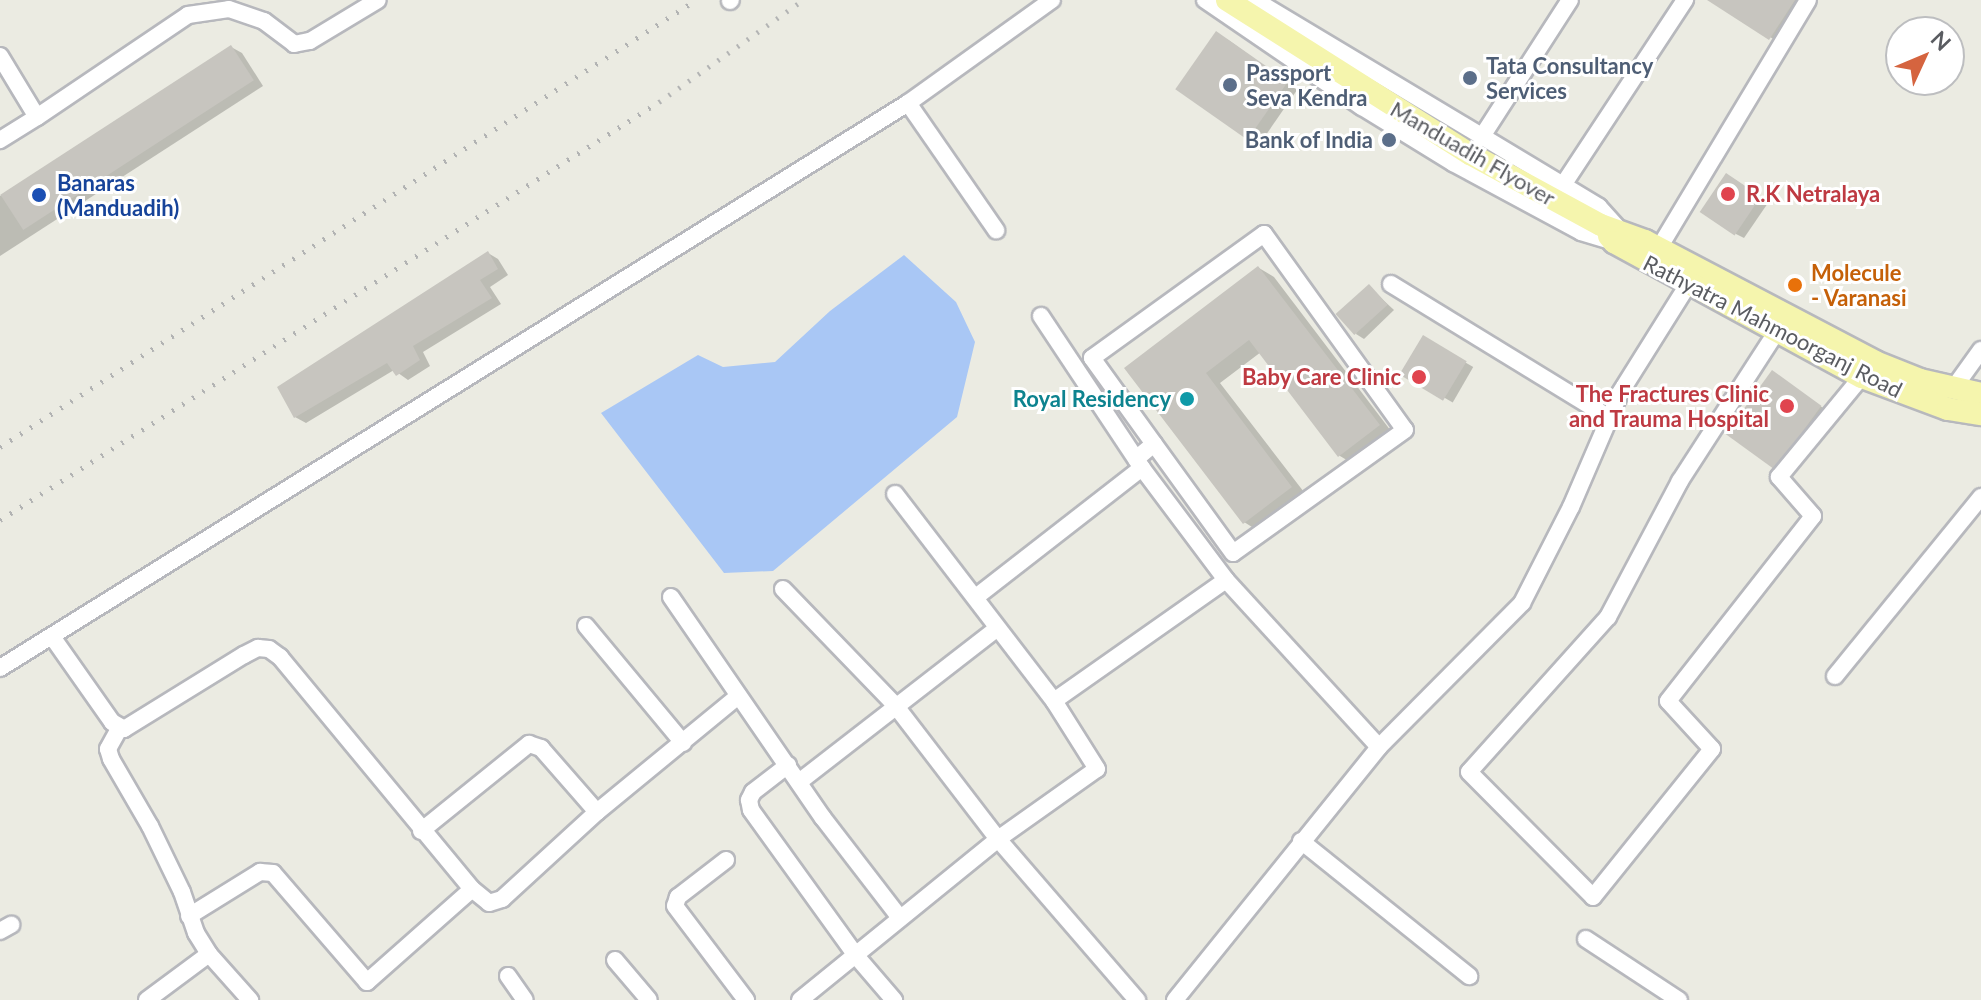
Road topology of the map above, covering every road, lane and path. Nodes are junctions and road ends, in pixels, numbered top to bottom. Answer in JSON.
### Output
{"nodes":[{"id":1,"x":378,"y":0,"type":"edge"},
{"id":2,"x":1052,"y":0,"type":"edge"},
{"id":3,"x":1205,"y":0,"type":"edge"},
{"id":4,"x":1227,"y":0,"type":"edge"},
{"id":5,"x":1255,"y":0,"type":"edge"},
{"id":6,"x":1570,"y":0,"type":"edge"},
{"id":7,"x":1685,"y":0,"type":"edge"},
{"id":8,"x":1808,"y":0,"type":"edge"},
{"id":9,"x":1279,"y":6,"type":"edge"},
{"id":10,"x":0,"y":56,"type":"edge"},
{"id":11,"x":908,"y":103,"type":"junction"},
{"id":12,"x":37,"y":117,"type":"junction"},
{"id":13,"x":1481,"y":138,"type":"junction"},
{"id":14,"x":0,"y":140,"type":"edge"},
{"id":15,"x":1563,"y":185,"type":"junction"},
{"id":16,"x":996,"y":230,"type":"dead end"},
{"id":17,"x":1611,"y":232,"type":"junction"},
{"id":18,"x":1659,"y":248,"type":"junction"},
{"id":19,"x":1689,"y":283,"type":"junction"},
{"id":20,"x":1391,"y":284,"type":"dead end"},
{"id":21,"x":1041,"y":316,"type":"dead end"},
{"id":22,"x":1777,"y":331,"type":"junction"},
{"id":23,"x":1981,"y":350,"type":"edge"},
{"id":24,"x":1869,"y":369,"type":"junction"},
{"id":25,"x":1953,"y":389,"type":"junction"},
{"id":26,"x":1981,"y":394,"type":"edge"},
{"id":27,"x":1981,"y":414,"type":"edge"},
{"id":28,"x":1610,"y":418,"type":"junction"},
{"id":29,"x":1154,"y":444,"type":"junction"},
{"id":30,"x":1139,"y":463,"type":"junction"},
{"id":31,"x":895,"y":494,"type":"dead end"},
{"id":32,"x":1981,"y":497,"type":"edge"},
{"id":33,"x":1226,"y":580,"type":"junction"},
{"id":34,"x":783,"y":589,"type":"dead end"},
{"id":35,"x":671,"y":597,"type":"dead end"},
{"id":36,"x":976,"y":597,"type":"junction"},
{"id":37,"x":586,"y":626,"type":"dead end"},
{"id":38,"x":996,"y":629,"type":"junction"},
{"id":39,"x":53,"y":638,"type":"junction"},
{"id":40,"x":0,"y":668,"type":"edge"},
{"id":41,"x":1835,"y":676,"type":"dead end"},
{"id":42,"x":738,"y":696,"type":"junction"},
{"id":43,"x":1054,"y":701,"type":"junction"},
{"id":44,"x":895,"y":705,"type":"junction"},
{"id":45,"x":119,"y":729,"type":"junction"},
{"id":46,"x":683,"y":743,"type":"junction"},
{"id":47,"x":1379,"y":747,"type":"junction"},
{"id":48,"x":788,"y":765,"type":"junction"},
{"id":49,"x":799,"y":782,"type":"junction"},
{"id":50,"x":597,"y":812,"type":"junction"},
{"id":51,"x":421,"y":831,"type":"junction"},
{"id":52,"x":998,"y":839,"type":"junction"},
{"id":53,"x":1301,"y":841,"type":"junction"},
{"id":54,"x":726,"y":860,"type":"dead end"},
{"id":55,"x":472,"y":889,"type":"junction"},
{"id":56,"x":189,"y":916,"type":"junction"},
{"id":57,"x":900,"y":918,"type":"junction"},
{"id":58,"x":1586,"y":939,"type":"dead end"},
{"id":59,"x":209,"y":954,"type":"junction"},
{"id":60,"x":857,"y":957,"type":"junction"},
{"id":61,"x":615,"y":960,"type":"dead end"},
{"id":62,"x":508,"y":976,"type":"dead end"},
{"id":63,"x":1469,"y":976,"type":"dead end"},
{"id":64,"x":147,"y":1000,"type":"edge"},
{"id":65,"x":250,"y":1000,"type":"edge"},
{"id":66,"x":525,"y":1000,"type":"edge"},
{"id":67,"x":649,"y":1000,"type":"edge"},
{"id":68,"x":746,"y":1000,"type":"edge"},
{"id":69,"x":800,"y":1000,"type":"edge"},
{"id":70,"x":894,"y":1000,"type":"edge"},
{"id":71,"x":1137,"y":1000,"type":"edge"},
{"id":72,"x":1175,"y":1000,"type":"edge"},
{"id":73,"x":1679,"y":1000,"type":"edge"}],
"edges":[{"from":1,"to":12,"type":"street"},
{"from":2,"to":11,"type":"street"},
{"from":3,"to":17,"type":"street"},
{"from":4,"to":17,"type":"main road","name":"Manduadih Flyover"},
{"from":5,"to":9,"type":"street"},
{"from":6,"to":13,"type":"street"},
{"from":7,"to":15,"type":"street"},
{"from":8,"to":18,"type":"street"},
{"from":9,"to":13,"type":"street"},
{"from":10,"to":12,"type":"street"},
{"from":11,"to":16,"type":"street"},
{"from":11,"to":39,"type":"street"},
{"from":12,"to":14,"type":"street"},
{"from":13,"to":15,"type":"street"},
{"from":15,"to":17,"type":"street"},
{"from":17,"to":18,"type":"main road"},
{"from":17,"to":19,"type":"main road","name":"Rathyatra Mahmoorganj Road"},
{"from":18,"to":24,"type":"main road"},
{"from":19,"to":22,"type":"main road","name":"Rathyatra Mahmoorganj Road"},
{"from":19,"to":28,"type":"street"},
{"from":20,"to":28,"type":"street"},
{"from":21,"to":30,"type":"street"},
{"from":22,"to":24,"type":"main road","name":"Rathyatra Mahmoorganj Road"},
{"from":22,"to":24,"type":"street"},
{"from":23,"to":25,"type":"street"},
{"from":24,"to":25,"type":"main road"},
{"from":24,"to":27,"type":"main road","name":"Rathyatra Mahmoorganj Road"},
{"from":25,"to":26,"type":"main road"},
{"from":28,"to":47,"type":"street"},
{"from":29,"to":29,"type":"street"},
{"from":29,"to":30,"type":"street"},
{"from":30,"to":33,"type":"street"},
{"from":30,"to":36,"type":"street"},
{"from":31,"to":36,"type":"street"},
{"from":32,"to":41,"type":"street"},
{"from":33,"to":43,"type":"street"},
{"from":33,"to":47,"type":"street"},
{"from":34,"to":44,"type":"street"},
{"from":35,"to":42,"type":"street"},
{"from":36,"to":38,"type":"street"},
{"from":37,"to":46,"type":"street"},
{"from":38,"to":43,"type":"street"},
{"from":38,"to":44,"type":"street"},
{"from":39,"to":40,"type":"street"},
{"from":39,"to":45,"type":"street"},
{"from":42,"to":46,"type":"street"},
{"from":42,"to":48,"type":"street"},
{"from":43,"to":52,"type":"street"},
{"from":44,"to":49,"type":"street"},
{"from":44,"to":52,"type":"street"},
{"from":45,"to":51,"type":"street"},
{"from":45,"to":56,"type":"street"},
{"from":46,"to":50,"type":"street"},
{"from":47,"to":53,"type":"street"},
{"from":48,"to":49,"type":"street"},
{"from":48,"to":60,"type":"street"},
{"from":49,"to":57,"type":"street"},
{"from":50,"to":51,"type":"street"},
{"from":50,"to":55,"type":"street"},
{"from":51,"to":55,"type":"street"},
{"from":52,"to":57,"type":"street"},
{"from":52,"to":71,"type":"street"},
{"from":53,"to":63,"type":"street"},
{"from":53,"to":72,"type":"street"},
{"from":54,"to":68,"type":"street"},
{"from":55,"to":56,"type":"street"},
{"from":56,"to":59,"type":"street"},
{"from":57,"to":60,"type":"street"},
{"from":58,"to":73,"type":"street"},
{"from":59,"to":64,"type":"street"},
{"from":59,"to":65,"type":"street"},
{"from":60,"to":69,"type":"street"},
{"from":60,"to":70,"type":"street"},
{"from":61,"to":67,"type":"street"},
{"from":62,"to":66,"type":"street"}]}
